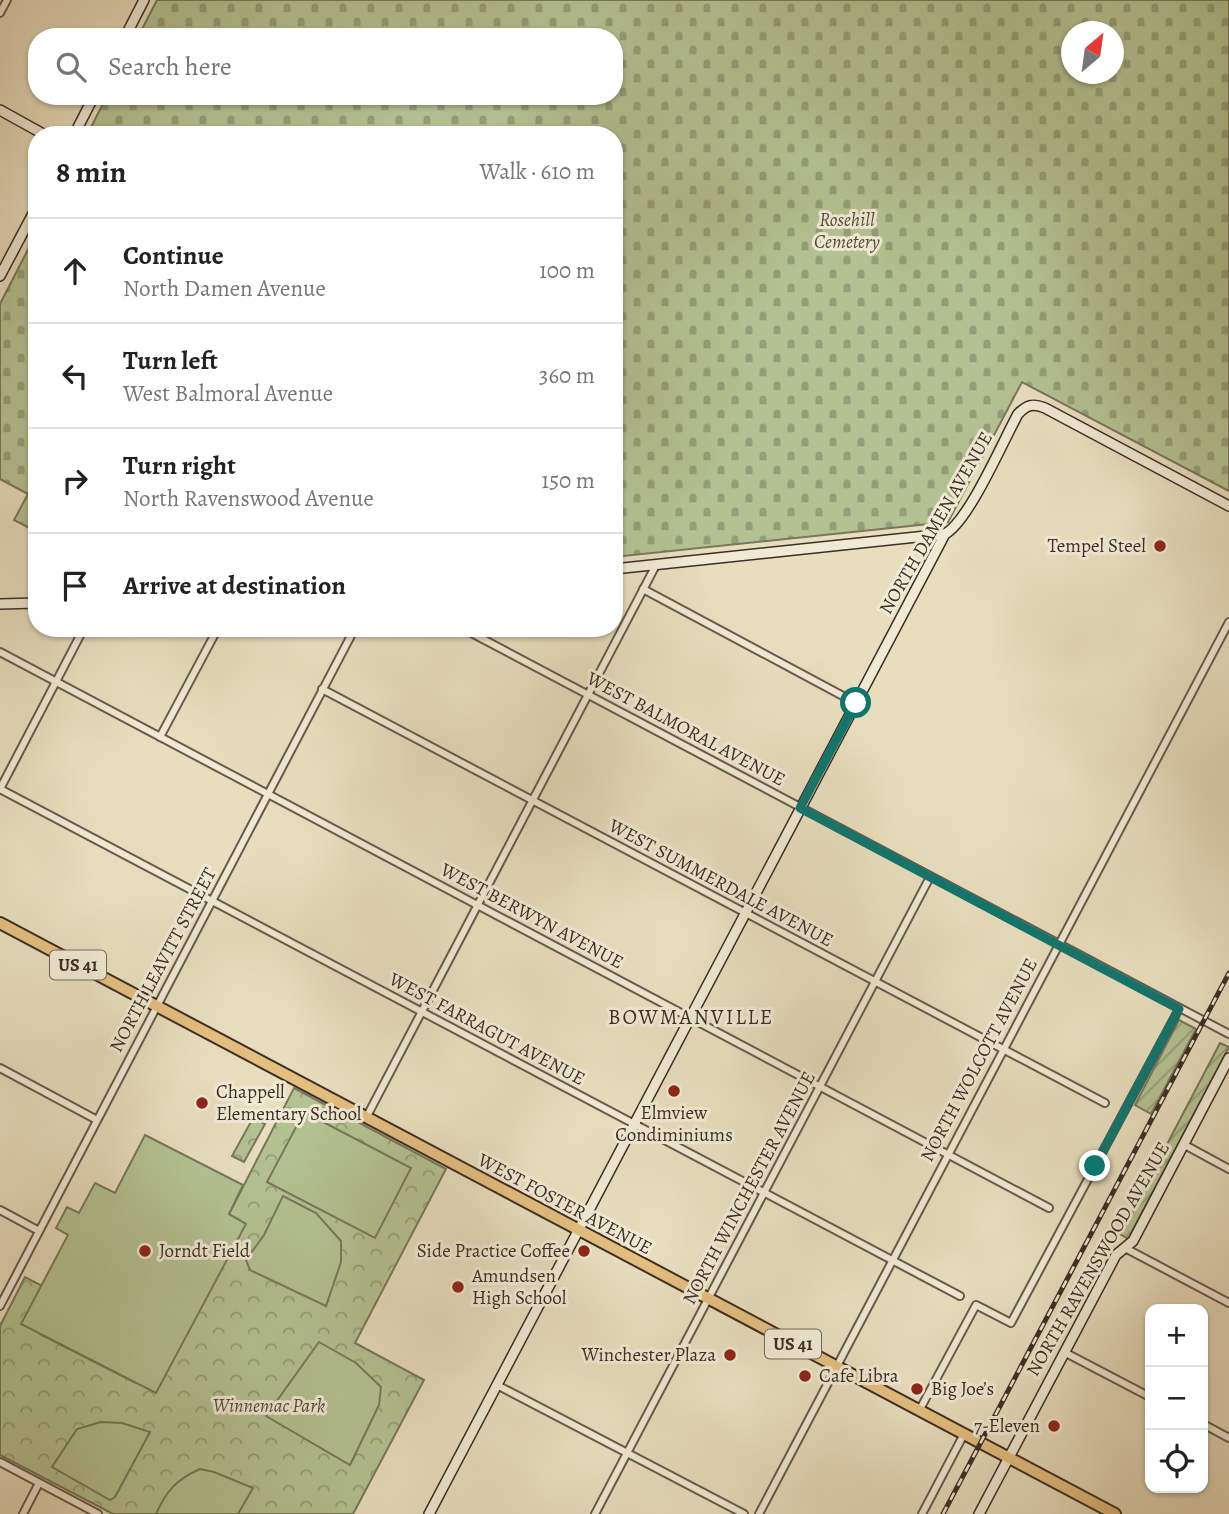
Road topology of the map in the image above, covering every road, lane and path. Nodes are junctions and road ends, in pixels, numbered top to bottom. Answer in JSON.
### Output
{"nodes":[{"id":1,"x":7,"y":0,"type":"edge"},
{"id":2,"x":144,"y":0,"type":"edge"},
{"id":3,"x":0,"y":13,"type":"edge"},
{"id":4,"x":130,"y":28,"type":"edge"},
{"id":5,"x":89,"y":105,"type":"edge"},
{"id":6,"x":0,"y":110,"type":"edge"},
{"id":7,"x":29,"y":126,"type":"edge"},
{"id":8,"x":79,"y":126,"type":"edge"},
{"id":9,"x":28,"y":223,"type":"edge"},
{"id":10,"x":0,"y":276,"type":"edge"},
{"id":11,"x":1229,"y":506,"type":"edge"},
{"id":12,"x":945,"y":534,"type":"junction"},
{"id":13,"x":656,"y":565,"type":"junction"},
{"id":14,"x":623,"y":568,"type":"edge"},
{"id":15,"x":643,"y":589,"type":"junction"},
{"id":16,"x":28,"y":603,"type":"edge"},
{"id":17,"x":0,"y":604,"type":"edge"},
{"id":18,"x":1229,"y":622,"type":"edge"},
{"id":19,"x":623,"y":628,"type":"edge"},
{"id":20,"x":79,"y":637,"type":"edge"},
{"id":21,"x":213,"y":637,"type":"edge"},
{"id":22,"x":350,"y":637,"type":"edge"},
{"id":23,"x":479,"y":637,"type":"edge"},
{"id":24,"x":618,"y":637,"type":"edge"},
{"id":25,"x":0,"y":652,"type":"edge"},
{"id":26,"x":56,"y":682,"type":"junction"},
{"id":27,"x":322,"y":689,"type":"junction"},
{"id":28,"x":588,"y":695,"type":"junction"},
{"id":29,"x":856,"y":703,"type":"junction"},
{"id":30,"x":160,"y":737,"type":"junction"},
{"id":31,"x":0,"y":789,"type":"edge"},
{"id":32,"x":267,"y":794,"type":"junction"},
{"id":33,"x":532,"y":801,"type":"junction"},
{"id":34,"x":800,"y":808,"type":"junction"},
{"id":35,"x":930,"y":877,"type":"junction"},
{"id":36,"x":211,"y":901,"type":"junction"},
{"id":37,"x":477,"y":905,"type":"junction"},
{"id":38,"x":745,"y":913,"type":"junction"},
{"id":39,"x":0,"y":923,"type":"edge"},
{"id":40,"x":1058,"y":945,"type":"junction"},
{"id":41,"x":875,"y":982,"type":"junction"},
{"id":42,"x":156,"y":1006,"type":"junction"},
{"id":43,"x":1179,"y":1009,"type":"junction"},
{"id":44,"x":421,"y":1012,"type":"junction"},
{"id":45,"x":690,"y":1018,"type":"junction"},
{"id":46,"x":1229,"y":1034,"type":"edge"},
{"id":47,"x":1003,"y":1049,"type":"junction"},
{"id":48,"x":1229,"y":1058,"type":"edge"},
{"id":49,"x":0,"y":1068,"type":"edge"},
{"id":50,"x":820,"y":1087,"type":"junction"},
{"id":51,"x":1105,"y":1103,"type":"dead end"},
{"id":52,"x":366,"y":1118,"type":"junction"},
{"id":53,"x":97,"y":1119,"type":"junction"},
{"id":54,"x":634,"y":1124,"type":"junction"},
{"id":55,"x":1183,"y":1144,"type":"junction"},
{"id":56,"x":947,"y":1154,"type":"junction"},
{"id":57,"x":1229,"y":1169,"type":"edge"},
{"id":58,"x":764,"y":1193,"type":"junction"},
{"id":59,"x":1049,"y":1208,"type":"dead end"},
{"id":60,"x":0,"y":1210,"type":"edge"},
{"id":61,"x":579,"y":1230,"type":"junction"},
{"id":62,"x":39,"y":1231,"type":"junction"},
{"id":63,"x":1125,"y":1248,"type":"junction"},
{"id":64,"x":892,"y":1260,"type":"junction"},
{"id":65,"x":960,"y":1296,"type":"dead end"},
{"id":66,"x":708,"y":1299,"type":"junction"},
{"id":67,"x":1229,"y":1303,"type":"edge"},
{"id":68,"x":0,"y":1306,"type":"edge"},
{"id":69,"x":1064,"y":1352,"type":"junction"},
{"id":70,"x":835,"y":1366,"type":"junction"},
{"id":71,"x":497,"y":1385,"type":"junction"},
{"id":72,"x":1145,"y":1394,"type":"edge"},
{"id":73,"x":919,"y":1410,"type":"junction"},
{"id":74,"x":1208,"y":1427,"type":"edge"},
{"id":75,"x":964,"y":1434,"type":"junction"},
{"id":76,"x":1229,"y":1438,"type":"edge"},
{"id":77,"x":627,"y":1453,"type":"junction"},
{"id":78,"x":1008,"y":1458,"type":"junction"},
{"id":79,"x":0,"y":1462,"type":"edge"},
{"id":80,"x":39,"y":1483,"type":"junction"},
{"id":81,"x":23,"y":1514,"type":"edge"},
{"id":82,"x":98,"y":1514,"type":"edge"},
{"id":83,"x":429,"y":1514,"type":"edge"},
{"id":84,"x":595,"y":1514,"type":"edge"},
{"id":85,"x":744,"y":1514,"type":"edge"},
{"id":86,"x":759,"y":1514,"type":"edge"},
{"id":87,"x":922,"y":1514,"type":"edge"},
{"id":88,"x":979,"y":1514,"type":"edge"},
{"id":89,"x":1115,"y":1514,"type":"edge"}],
"edges":[{"from":1,"to":3,"type":"street"},
{"from":2,"to":4,"type":"street"},
{"from":5,"to":8,"type":"street"},
{"from":6,"to":7,"type":"street"},
{"from":9,"to":10,"type":"street"},
{"from":11,"to":12,"type":"street","name":"NORTH DAMEN AVENUE"},
{"from":12,"to":13,"type":"street"},
{"from":12,"to":29,"type":"street","name":"NORTH DAMEN AVENUE"},
{"from":13,"to":14,"type":"street"},
{"from":13,"to":15,"type":"street"},
{"from":15,"to":19,"type":"street"},
{"from":15,"to":29,"type":"street"},
{"from":16,"to":17,"type":"street"},
{"from":18,"to":40,"type":"street","name":"NORTH WOLCOTT AVENUE"},
{"from":20,"to":26,"type":"street"},
{"from":21,"to":30,"type":"street"},
{"from":22,"to":27,"type":"street","name":"NORTH LEAVITT STREET"},
{"from":23,"to":28,"type":"street","name":"WEST BALMORAL AVENUE"},
{"from":24,"to":28,"type":"street"},
{"from":25,"to":26,"type":"street","name":"WEST BERWYN AVENUE"},
{"from":26,"to":30,"type":"street","name":"WEST BERWYN AVENUE"},
{"from":26,"to":31,"type":"street"},
{"from":27,"to":32,"type":"street","name":"NORTH LEAVITT STREET"},
{"from":27,"to":33,"type":"street","name":"WEST SUMMERDALE AVENUE"},
{"from":28,"to":33,"type":"street"},
{"from":28,"to":34,"type":"street","name":"WEST BALMORAL AVENUE"},
{"from":29,"to":34,"type":"street","name":"NORTH DAMEN AVENUE"},
{"from":30,"to":32,"type":"street","name":"WEST BERWYN AVENUE"},
{"from":31,"to":36,"type":"street","name":"WEST FARRAGUT AVENUE"},
{"from":32,"to":36,"type":"street","name":"NORTH LEAVITT STREET"},
{"from":32,"to":37,"type":"street","name":"WEST BERWYN AVENUE"},
{"from":33,"to":37,"type":"street"},
{"from":33,"to":38,"type":"street","name":"WEST SUMMERDALE AVENUE"},
{"from":34,"to":35,"type":"street","name":"WEST BALMORAL AVENUE"},
{"from":34,"to":38,"type":"street","name":"NORTH DAMEN AVENUE"},
{"from":35,"to":40,"type":"street","name":"WEST BALMORAL AVENUE"},
{"from":35,"to":41,"type":"street","name":"NORTH WINCHESTER AVENUE"},
{"from":36,"to":42,"type":"street","name":"NORTH LEAVITT STREET"},
{"from":36,"to":44,"type":"street","name":"WEST FARRAGUT AVENUE"},
{"from":37,"to":44,"type":"street"},
{"from":37,"to":45,"type":"street","name":"WEST BERWYN AVENUE"},
{"from":38,"to":41,"type":"street","name":"WEST SUMMERDALE AVENUE"},
{"from":38,"to":45,"type":"street","name":"NORTH DAMEN AVENUE"},
{"from":39,"to":42,"type":"main road","name":"WEST FOSTER AVENUE","number":"US 41"},
{"from":40,"to":43,"type":"street","name":"WEST BALMORAL AVENUE"},
{"from":40,"to":47,"type":"street","name":"NORTH WOLCOTT AVENUE"},
{"from":41,"to":47,"type":"street","name":"WEST SUMMERDALE AVENUE"},
{"from":41,"to":50,"type":"street","name":"NORTH WINCHESTER AVENUE"},
{"from":42,"to":52,"type":"main road","name":"WEST FOSTER AVENUE","number":"US 41"},
{"from":42,"to":53,"type":"street","name":"NORTH LEAVITT STREET"},
{"from":43,"to":46,"type":"street","name":"WEST BALMORAL AVENUE"},
{"from":43,"to":73,"type":"street"},
{"from":44,"to":52,"type":"street"},
{"from":44,"to":54,"type":"street","name":"WEST FARRAGUT AVENUE"},
{"from":45,"to":50,"type":"street","name":"WEST BERWYN AVENUE"},
{"from":45,"to":54,"type":"street","name":"NORTH DAMEN AVENUE"},
{"from":47,"to":51,"type":"street","name":"WEST SUMMERDALE AVENUE"},
{"from":47,"to":56,"type":"street","name":"NORTH WOLCOTT AVENUE"},
{"from":48,"to":55,"type":"street","name":"NORTH RAVENSWOOD AVENUE"},
{"from":49,"to":53,"type":"street"},
{"from":50,"to":56,"type":"street","name":"WEST BERWYN AVENUE"},
{"from":50,"to":58,"type":"street","name":"NORTH WINCHESTER AVENUE"},
{"from":52,"to":61,"type":"main road","name":"WEST FOSTER AVENUE","number":"US 41"},
{"from":53,"to":62,"type":"street","name":"NORTH LEAVITT STREET"},
{"from":54,"to":58,"type":"street","name":"WEST FARRAGUT AVENUE"},
{"from":54,"to":61,"type":"street","name":"NORTH DAMEN AVENUE"},
{"from":55,"to":57,"type":"street"},
{"from":55,"to":63,"type":"street","name":"NORTH RAVENSWOOD AVENUE"},
{"from":56,"to":59,"type":"street","name":"WEST BERWYN AVENUE"},
{"from":56,"to":64,"type":"street","name":"NORTH WOLCOTT AVENUE"},
{"from":58,"to":64,"type":"street","name":"WEST FARRAGUT AVENUE"},
{"from":58,"to":66,"type":"street","name":"NORTH WINCHESTER AVENUE"},
{"from":60,"to":62,"type":"street"},
{"from":61,"to":66,"type":"main road","name":"WEST FOSTER AVENUE","number":"US 41"},
{"from":61,"to":71,"type":"street","name":"NORTH DAMEN AVENUE"},
{"from":62,"to":68,"type":"street","name":"NORTH LEAVITT STREET"},
{"from":63,"to":67,"type":"street"},
{"from":63,"to":69,"type":"street","name":"NORTH RAVENSWOOD AVENUE"},
{"from":64,"to":65,"type":"street","name":"WEST FARRAGUT AVENUE"},
{"from":64,"to":70,"type":"street","name":"NORTH WOLCOTT AVENUE"},
{"from":66,"to":70,"type":"main road","name":"WEST FOSTER AVENUE","number":"US 41"},
{"from":66,"to":77,"type":"street","name":"NORTH WINCHESTER AVENUE"},
{"from":69,"to":72,"type":"street"},
{"from":69,"to":78,"type":"street","name":"NORTH RAVENSWOOD AVENUE"},
{"from":70,"to":73,"type":"main road","name":"WEST FOSTER AVENUE","number":"US 41"},
{"from":70,"to":86,"type":"street","name":"NORTH WOLCOTT AVENUE"},
{"from":71,"to":77,"type":"street"},
{"from":71,"to":83,"type":"street","name":"NORTH DAMEN AVENUE"},
{"from":73,"to":75,"type":"main road","name":"WEST FOSTER AVENUE","number":"US 41"},
{"from":74,"to":76,"type":"street"},
{"from":75,"to":78,"type":"main road","name":"WEST FOSTER AVENUE","number":"US 41"},
{"from":75,"to":87,"type":"street"},
{"from":77,"to":84,"type":"street","name":"NORTH WINCHESTER AVENUE"},
{"from":77,"to":85,"type":"street"},
{"from":78,"to":88,"type":"street","name":"NORTH RAVENSWOOD AVENUE"},
{"from":78,"to":89,"type":"main road","name":"WEST FOSTER AVENUE","number":"US 41"},
{"from":79,"to":80,"type":"street"},
{"from":80,"to":81,"type":"street"},
{"from":80,"to":82,"type":"street"}]}
